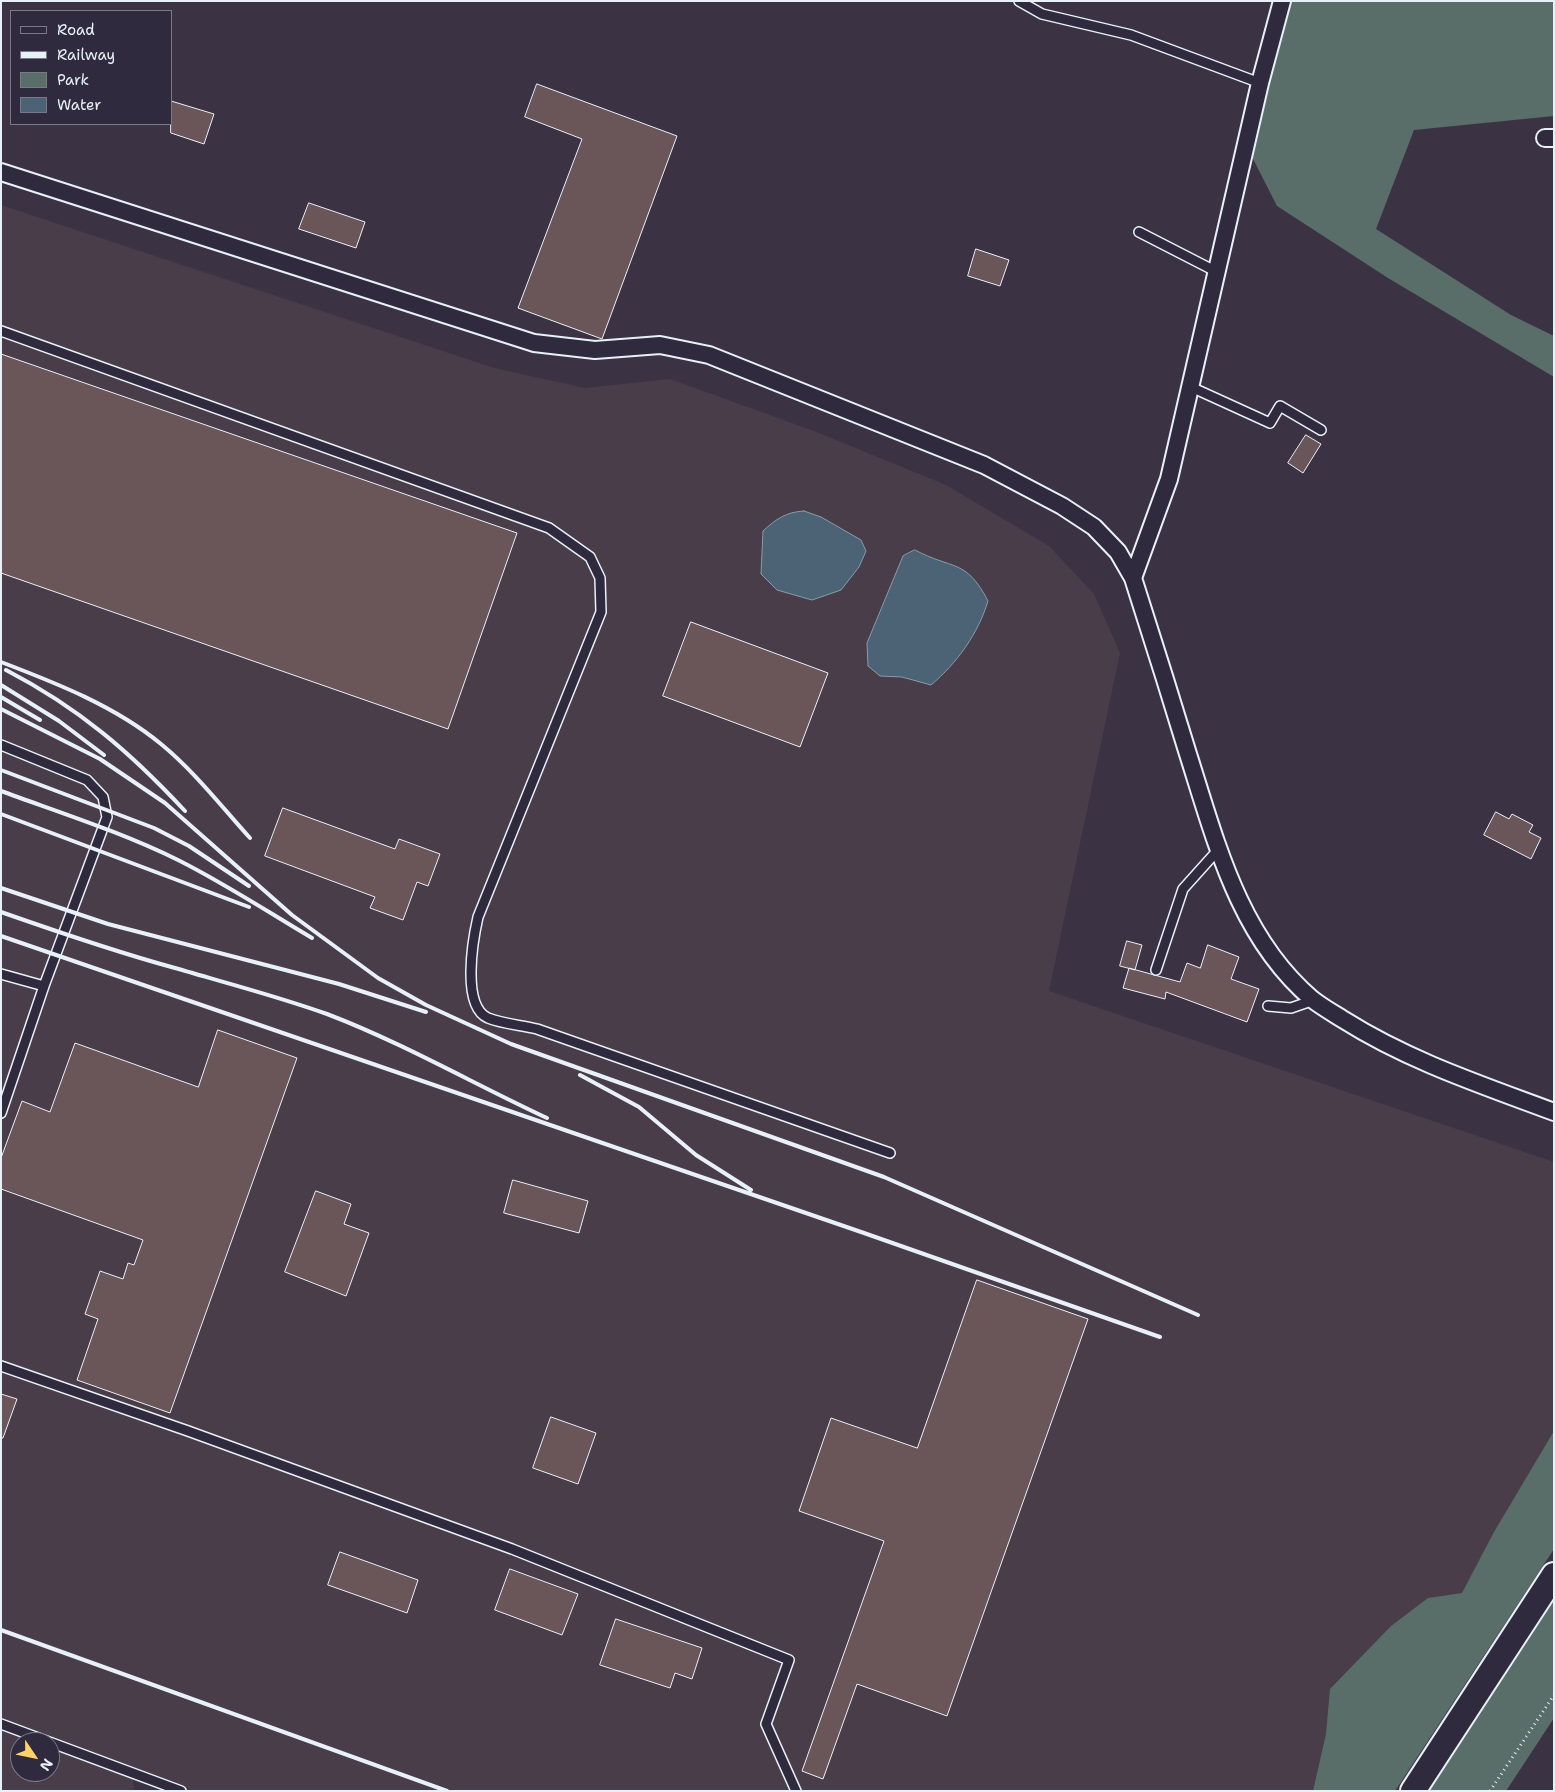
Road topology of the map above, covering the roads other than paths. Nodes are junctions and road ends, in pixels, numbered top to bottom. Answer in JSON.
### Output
{"nodes":[{"id":1,"x":1019,"y":1,"type":"edge"},
{"id":2,"x":1282,"y":1,"type":"edge"},
{"id":3,"x":1260,"y":83,"type":"junction"},
{"id":4,"x":1,"y":172,"type":"edge"},
{"id":5,"x":1139,"y":232,"type":"dead end"},
{"id":6,"x":1217,"y":272,"type":"junction"},
{"id":7,"x":1,"y":331,"type":"edge"},
{"id":8,"x":1191,"y":388,"type":"junction"},
{"id":9,"x":1321,"y":430,"type":"dead end"},
{"id":10,"x":1133,"y":578,"type":"junction"},
{"id":11,"x":1,"y":745,"type":"edge"},
{"id":12,"x":1218,"y":850,"type":"junction"},
{"id":13,"x":1156,"y":970,"type":"dead end"},
{"id":14,"x":1,"y":974,"type":"edge"},
{"id":15,"x":44,"y":986,"type":"junction"},
{"id":16,"x":1314,"y":1000,"type":"junction"},
{"id":17,"x":1268,"y":1006,"type":"dead end"},
{"id":18,"x":1554,"y":1112,"type":"edge"},
{"id":19,"x":1,"y":1113,"type":"edge"},
{"id":20,"x":890,"y":1153,"type":"dead end"},
{"id":21,"x":1,"y":1366,"type":"edge"},
{"id":22,"x":1554,"y":1575,"type":"edge"},
{"id":23,"x":1,"y":1724,"type":"edge"},
{"id":24,"x":181,"y":1791,"type":"edge"},
{"id":25,"x":796,"y":1791,"type":"edge"},
{"id":26,"x":1413,"y":1791,"type":"edge"}],
"edges":[{"from":1,"to":3,"type":"lane"},
{"from":2,"to":3,"type":"street"},
{"from":3,"to":6,"type":"street"},
{"from":4,"to":10,"type":"street"},
{"from":5,"to":6,"type":"lane"},
{"from":6,"to":8,"type":"street"},
{"from":7,"to":20,"type":"lane"},
{"from":8,"to":9,"type":"lane"},
{"from":8,"to":10,"type":"street"},
{"from":10,"to":12,"type":"street"},
{"from":11,"to":15,"type":"lane"},
{"from":12,"to":13,"type":"lane"},
{"from":12,"to":16,"type":"street"},
{"from":14,"to":15,"type":"lane"},
{"from":15,"to":19,"type":"lane"},
{"from":16,"to":17,"type":"lane"},
{"from":16,"to":18,"type":"street"},
{"from":21,"to":25,"type":"lane"},
{"from":22,"to":26,"type":"street"},
{"from":23,"to":24,"type":"lane"}]}
